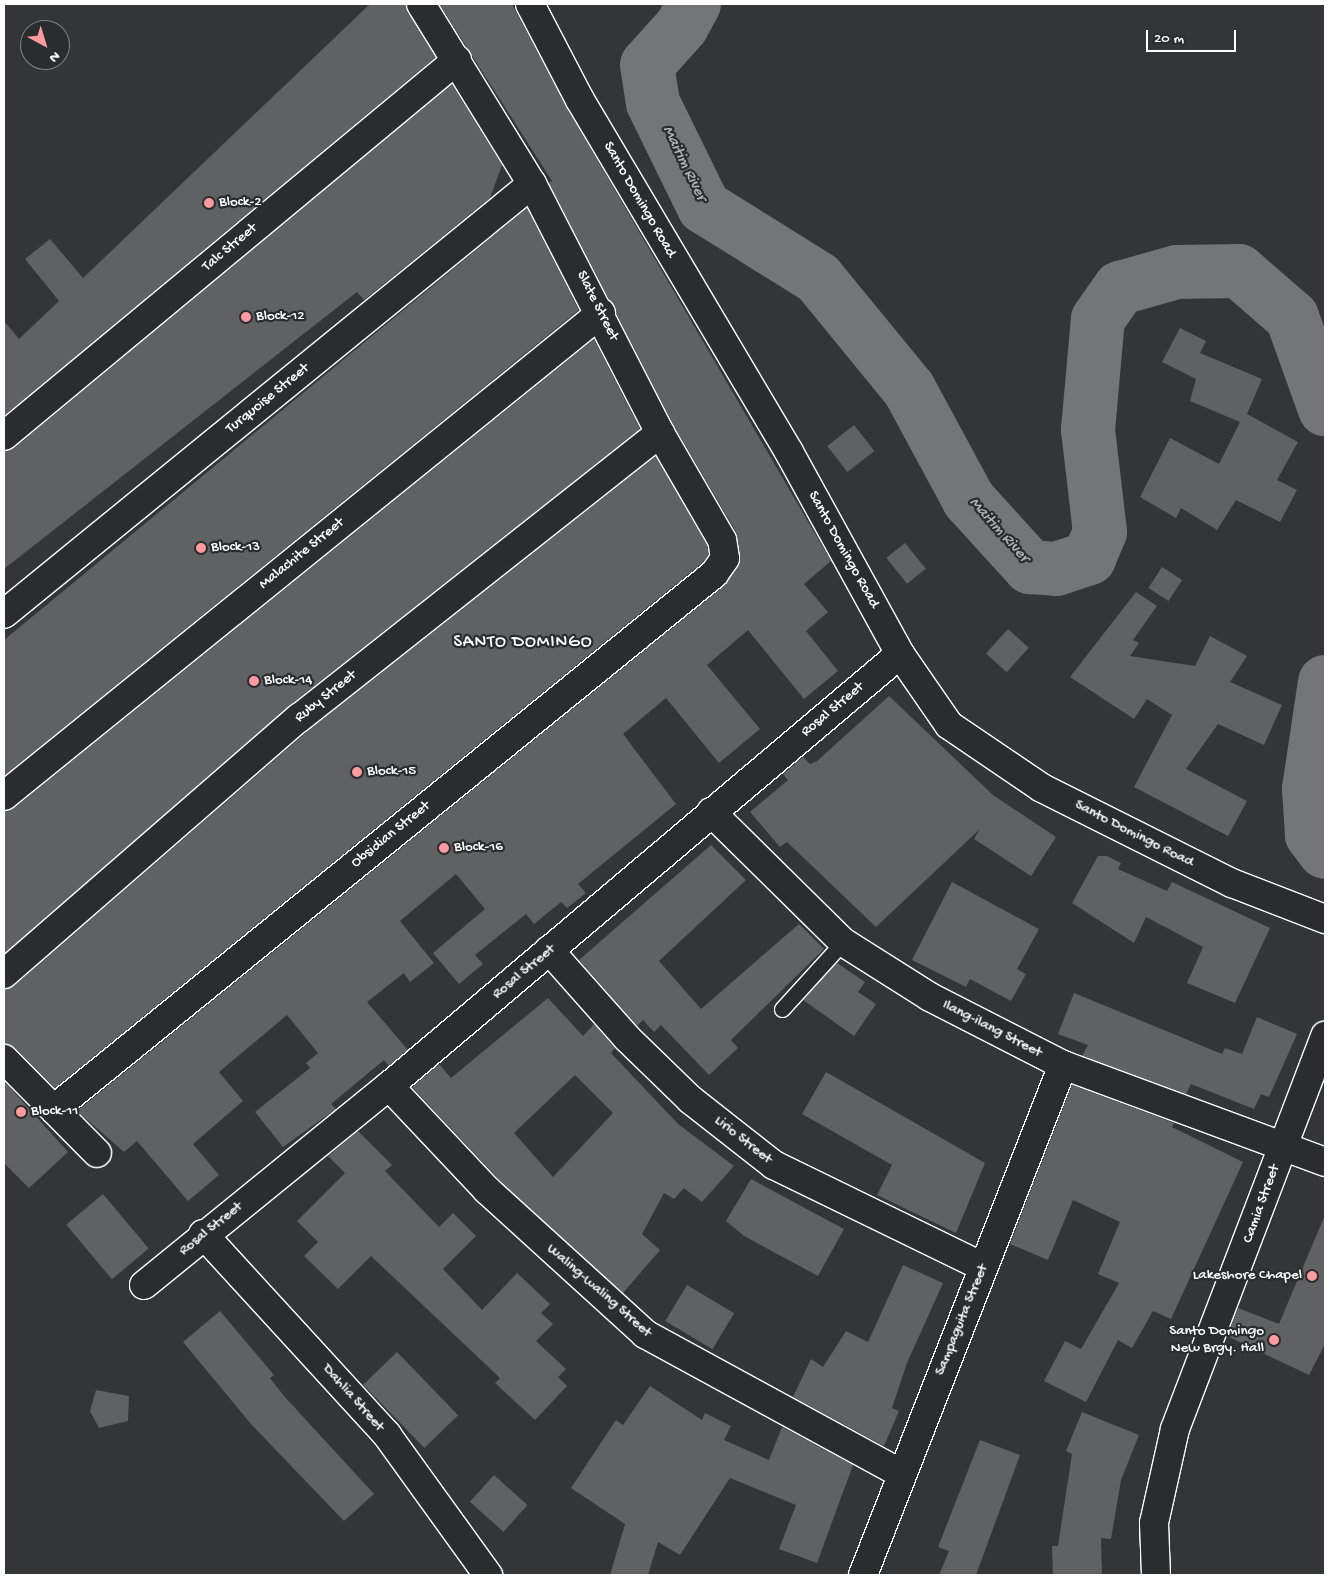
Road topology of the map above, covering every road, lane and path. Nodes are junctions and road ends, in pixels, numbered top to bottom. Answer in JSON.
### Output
{"nodes":[{"id":1,"x":421,"y":4,"type":"edge"},
{"id":2,"x":530,"y":4,"type":"edge"},
{"id":3,"x":457,"y":60,"type":"junction"},
{"id":4,"x":532,"y":184,"type":"junction"},
{"id":5,"x":601,"y":313,"type":"junction"},
{"id":6,"x":660,"y":433,"type":"junction"},
{"id":7,"x":4,"y":436,"type":"edge"},
{"id":8,"x":725,"y":558,"type":"joint"},
{"id":9,"x":4,"y":614,"type":"edge"},
{"id":10,"x":900,"y":654,"type":"junction"},
{"id":11,"x":4,"y":796,"type":"edge"},
{"id":12,"x":710,"y":812,"type":"junction"},
{"id":13,"x":1325,"y":919,"type":"edge"},
{"id":14,"x":843,"y":942,"type":"junction"},
{"id":15,"x":550,"y":950,"type":"junction"},
{"id":16,"x":4,"y":974,"type":"edge"},
{"id":17,"x":782,"y":1009,"type":"dead end"},
{"id":18,"x":1325,"y":1036,"type":"edge"},
{"id":19,"x":4,"y":1059,"type":"edge"},
{"id":20,"x":1063,"y":1066,"type":"junction"},
{"id":21,"x":389,"y":1086,"type":"junction"},
{"id":22,"x":54,"y":1109,"type":"junction"},
{"id":23,"x":1284,"y":1145,"type":"junction"},
{"id":24,"x":97,"y":1153,"type":"dead end"},
{"id":25,"x":1325,"y":1162,"type":"edge"},
{"id":26,"x":204,"y":1234,"type":"junction"},
{"id":27,"x":983,"y":1267,"type":"junction"},
{"id":28,"x":144,"y":1286,"type":"dead end"},
{"id":29,"x":900,"y":1473,"type":"junction"},
{"id":30,"x":488,"y":1575,"type":"edge"},
{"id":31,"x":863,"y":1575,"type":"edge"},
{"id":32,"x":1156,"y":1575,"type":"edge"}],
"edges":[{"from":1,"to":3,"type":"street","name":"Slate Street"},
{"from":2,"to":10,"type":"street","name":"Santo Domingo Road"},
{"from":3,"to":4,"type":"street","name":"Slate Street"},
{"from":3,"to":7,"type":"street","name":"Talc Street"},
{"from":4,"to":5,"type":"street","name":"Slate Street"},
{"from":4,"to":9,"type":"street","name":"Turquoise Street"},
{"from":5,"to":6,"type":"street","name":"Slate Street"},
{"from":5,"to":11,"type":"street","name":"Malachite Street"},
{"from":6,"to":8,"type":"street","name":"Slate Street"},
{"from":6,"to":16,"type":"street","name":"Ruby Street"},
{"from":8,"to":22,"type":"street","name":"Obsidian Street"},
{"from":10,"to":12,"type":"street","name":"Rosal Street"},
{"from":10,"to":13,"type":"street","name":"Santo Domingo Road"},
{"from":12,"to":14,"type":"street","name":"Ilang-ilang Street"},
{"from":12,"to":15,"type":"street","name":"Rosal Street"},
{"from":14,"to":17,"type":"lane"},
{"from":14,"to":20,"type":"street","name":"Ilang-ilang Street"},
{"from":15,"to":21,"type":"street","name":"Rosal Street"},
{"from":15,"to":27,"type":"street","name":"Lirio Street"},
{"from":18,"to":23,"type":"street","name":"Camia Street"},
{"from":19,"to":22,"type":"street"},
{"from":20,"to":23,"type":"street","name":"Ilang-ilang Street"},
{"from":20,"to":27,"type":"street","name":"Sampaguita Street"},
{"from":21,"to":26,"type":"street","name":"Rosal Street"},
{"from":21,"to":29,"type":"street","name":"Waling-waling Street"},
{"from":22,"to":24,"type":"street"},
{"from":23,"to":25,"type":"street","name":"Ilang-ilang Street"},
{"from":23,"to":32,"type":"street","name":"Camia Street"},
{"from":26,"to":28,"type":"street","name":"Rosal Street"},
{"from":26,"to":30,"type":"street","name":"Dahlia Street"},
{"from":27,"to":29,"type":"street","name":"Sampaguita Street"},
{"from":29,"to":31,"type":"street","name":"Sampaguita Street"}]}
